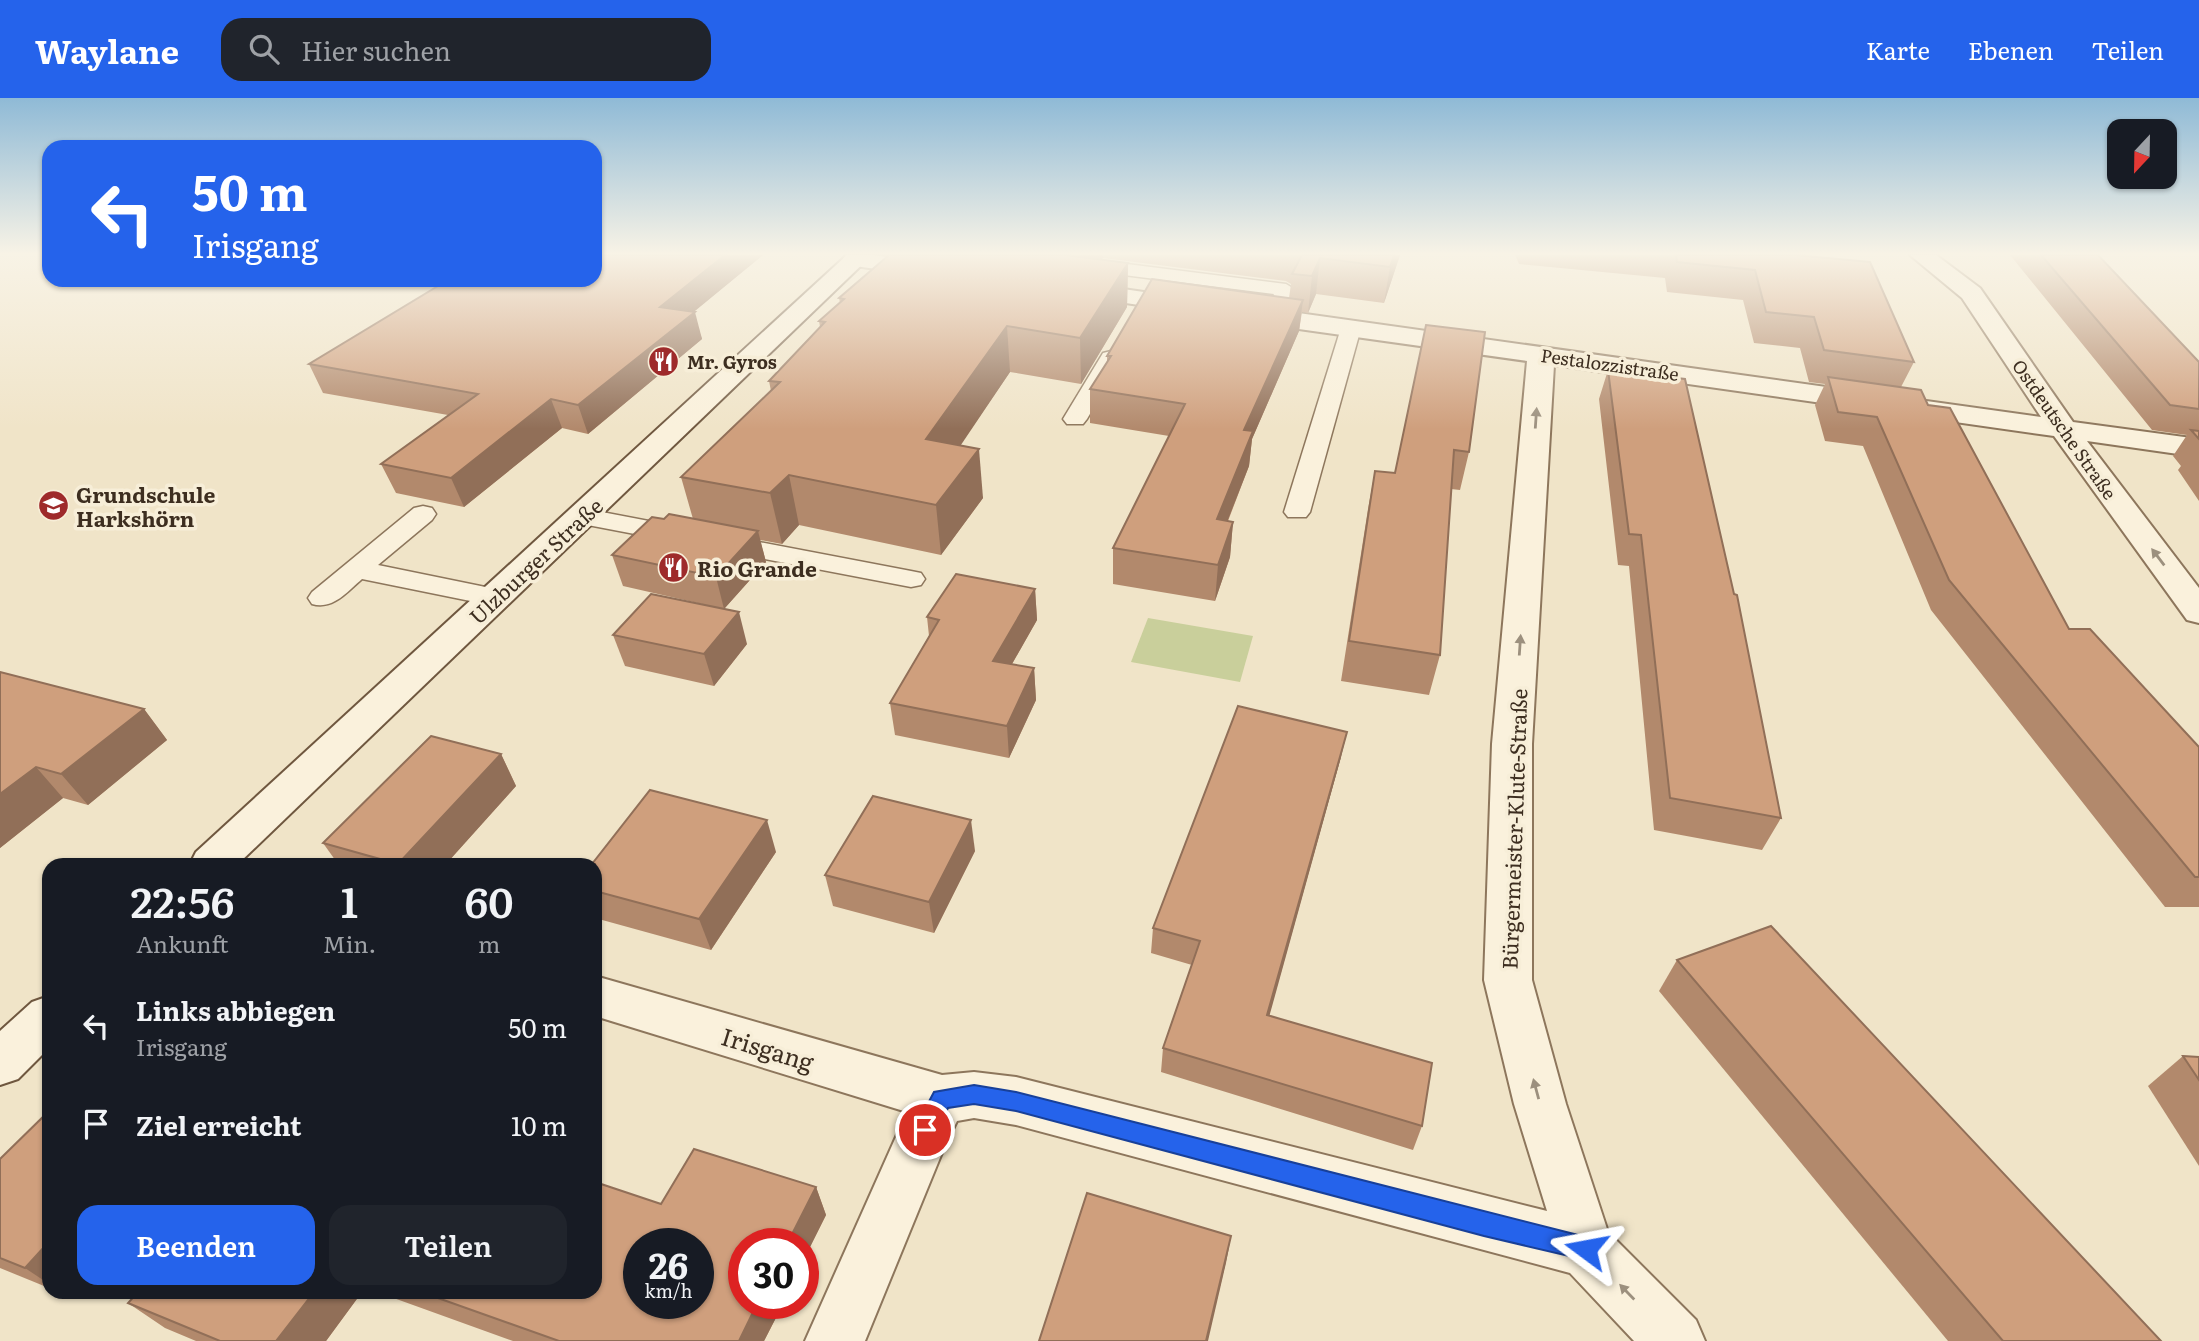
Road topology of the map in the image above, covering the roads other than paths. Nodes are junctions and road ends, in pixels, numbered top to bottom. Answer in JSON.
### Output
{"nodes":[{"id":1,"x":797,"y":313,"type":"edge"},
{"id":2,"x":1137,"y":313,"type":"edge"},
{"id":3,"x":1244,"y":313,"type":"edge"},
{"id":4,"x":1274,"y":313,"type":"edge"},
{"id":5,"x":1985,"y":313,"type":"edge"},
{"id":6,"x":1272,"y":317,"type":"junction"},
{"id":7,"x":1352,"y":328,"type":"junction"},
{"id":8,"x":1541,"y":354,"type":"junction"},
{"id":9,"x":1075,"y":419,"type":"dead end"},
{"id":10,"x":2064,"y":430,"type":"junction"},
{"id":11,"x":2199,"y":447,"type":"edge"},
{"id":12,"x":1297,"y":512,"type":"dead end"},
{"id":13,"x":423,"y":514,"type":"dead end"},
{"id":14,"x":581,"y":516,"type":"junction"},
{"id":15,"x":356,"y":569,"type":"junction"},
{"id":16,"x":911,"y":579,"type":"dead end"},
{"id":17,"x":322,"y":597,"type":"dead end"},
{"id":18,"x":495,"y":597,"type":"junction"},
{"id":19,"x":2199,"y":612,"type":"edge"},
{"id":20,"x":217,"y":858,"type":"edge"},
{"id":21,"x":602,"y":998,"type":"edge"},
{"id":22,"x":42,"y":1024,"type":"edge"},
{"id":23,"x":0,"y":1063,"type":"edge"},
{"id":24,"x":942,"y":1099,"type":"junction"},
{"id":25,"x":1586,"y":1249,"type":"junction"},
{"id":26,"x":835,"y":1341,"type":"edge"},
{"id":27,"x":1675,"y":1341,"type":"edge"}],
"edges":[{"from":1,"to":14,"type":"street","name":"Ulzburger Straße"},
{"from":2,"to":9,"type":"lane"},
{"from":3,"to":6,"type":"street","name":"Pestalozzistraße"},
{"from":4,"to":6,"type":"lane"},
{"from":5,"to":10,"type":"street","name":"Ostdeutsche Straße"},
{"from":6,"to":7,"type":"street","name":"Pestalozzistraße"},
{"from":7,"to":8,"type":"street","name":"Pestalozzistraße"},
{"from":7,"to":12,"type":"lane"},
{"from":8,"to":10,"type":"street","name":"Pestalozzistraße"},
{"from":25,"to":8,"type":"street","name":"Bürgermeister-Klute-Straße","one_way":true},
{"from":10,"to":11,"type":"street","name":"Pestalozzistraße"},
{"from":19,"to":10,"type":"street","name":"Ostdeutsche Straße","one_way":true},
{"from":13,"to":15,"type":"lane"},
{"from":14,"to":16,"type":"lane"},
{"from":14,"to":18,"type":"street","name":"Ulzburger Straße"},
{"from":15,"to":17,"type":"lane"},
{"from":15,"to":18,"type":"lane"},
{"from":18,"to":20,"type":"street","name":"Ulzburger Straße"},
{"from":21,"to":24,"type":"street","name":"Irisgang"},
{"from":22,"to":23,"type":"street"},
{"from":24,"to":25,"type":"street","name":"Irisgang"},
{"from":24,"to":26,"type":"street"},
{"from":27,"to":25,"type":"street","name":"Bürgermeister-Klute-Straße","one_way":true}]}
